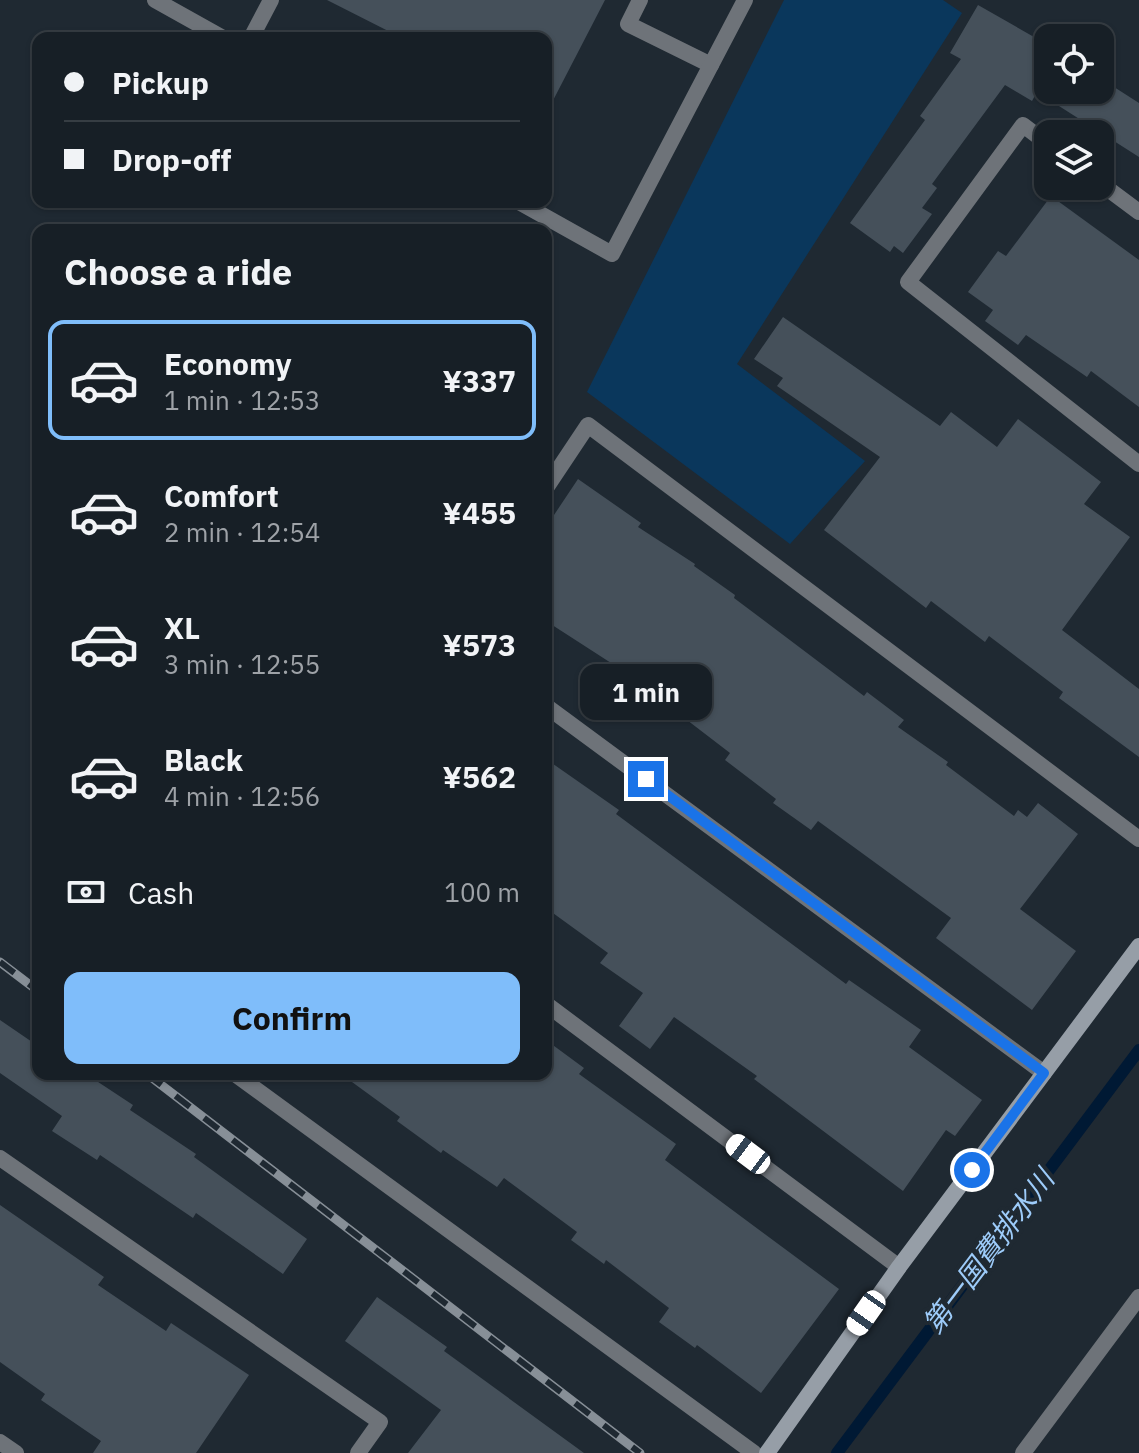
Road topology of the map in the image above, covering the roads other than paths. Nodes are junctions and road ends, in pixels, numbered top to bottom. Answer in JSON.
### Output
{"nodes":[{"id":1,"x":155,"y":0,"type":"edge"},
{"id":2,"x":271,"y":0,"type":"edge"},
{"id":3,"x":640,"y":0,"type":"edge"},
{"id":4,"x":745,"y":0,"type":"edge"},
{"id":5,"x":212,"y":32,"type":"edge"},
{"id":6,"x":254,"y":32,"type":"edge"},
{"id":7,"x":711,"y":65,"type":"junction"},
{"id":8,"x":1034,"y":133,"type":"edge"},
{"id":9,"x":1114,"y":193,"type":"edge"},
{"id":10,"x":530,"y":208,"type":"edge"},
{"id":11,"x":1139,"y":212,"type":"edge"},
{"id":12,"x":1139,"y":464,"type":"edge"},
{"id":13,"x":552,"y":479,"type":"edge"},
{"id":14,"x":552,"y":710,"type":"edge"},
{"id":15,"x":1139,"y":839,"type":"edge"},
{"id":16,"x":1139,"y":946,"type":"edge"},
{"id":17,"x":552,"y":1008,"type":"edge"},
{"id":18,"x":1044,"y":1073,"type":"junction"},
{"id":19,"x":243,"y":1080,"type":"edge"},
{"id":20,"x":0,"y":1158,"type":"edge"},
{"id":21,"x":899,"y":1267,"type":"junction"},
{"id":22,"x":1139,"y":1297,"type":"edge"},
{"id":23,"x":0,"y":1442,"type":"edge"},
{"id":24,"x":16,"y":1453,"type":"edge"},
{"id":25,"x":358,"y":1453,"type":"edge"},
{"id":26,"x":754,"y":1453,"type":"edge"},
{"id":27,"x":767,"y":1453,"type":"edge"},
{"id":28,"x":1023,"y":1453,"type":"edge"}],
"edges":[{"from":1,"to":5,"type":"street"},
{"from":2,"to":6,"type":"street"},
{"from":3,"to":7,"type":"street"},
{"from":4,"to":7,"type":"street"},
{"from":7,"to":10,"type":"street"},
{"from":8,"to":12,"type":"street"},
{"from":9,"to":11,"type":"street"},
{"from":13,"to":15,"type":"street"},
{"from":14,"to":18,"type":"street"},
{"from":16,"to":18,"type":"street"},
{"from":17,"to":21,"type":"street"},
{"from":18,"to":21,"type":"street"},
{"from":19,"to":26,"type":"street"},
{"from":20,"to":25,"type":"street"},
{"from":21,"to":27,"type":"street"},
{"from":22,"to":28,"type":"street"},
{"from":23,"to":24,"type":"street"}]}
